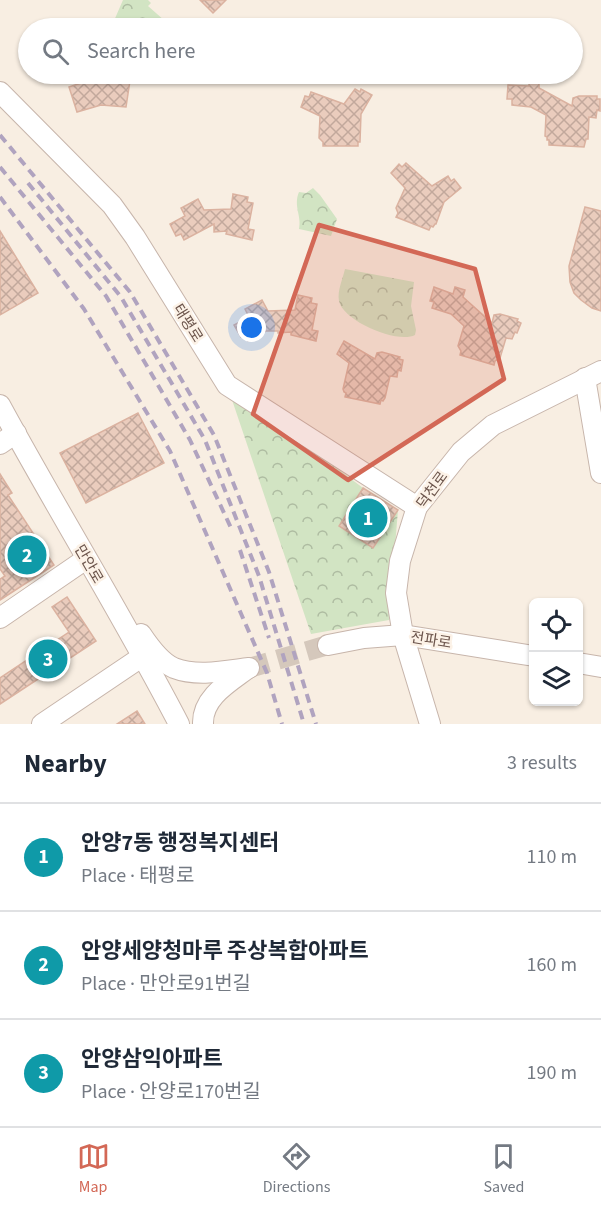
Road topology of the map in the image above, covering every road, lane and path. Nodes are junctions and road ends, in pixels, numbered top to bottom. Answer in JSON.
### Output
{"nodes":[{"id":1,"x":0,"y":92,"type":"edge"},
{"id":2,"x":593,"y":374,"type":"edge"},
{"id":3,"x":0,"y":405,"type":"edge"},
{"id":4,"x":8,"y":439,"type":"edge"},
{"id":5,"x":601,"y":473,"type":"edge"},
{"id":6,"x":417,"y":507,"type":"junction"},
{"id":7,"x":86,"y":559,"type":"junction"},
{"id":8,"x":116,"y":610,"type":"junction"},
{"id":9,"x":0,"y":618,"type":"edge"},
{"id":10,"x":403,"y":635,"type":"junction"},
{"id":11,"x":328,"y":645,"type":"tunnel mouth"},
{"id":12,"x":529,"y":655,"type":"edge"},
{"id":13,"x":143,"y":656,"type":"junction"},
{"id":14,"x":583,"y":664,"type":"edge"},
{"id":15,"x":601,"y":666,"type":"edge"},
{"id":16,"x":42,"y":724,"type":"edge"},
{"id":17,"x":178,"y":724,"type":"edge"},
{"id":18,"x":203,"y":724,"type":"edge"},
{"id":19,"x":430,"y":724,"type":"edge"}],
"edges":[{"from":1,"to":6,"type":"street","name":"태평로"},
{"from":2,"to":5,"type":"street"},
{"from":2,"to":6,"type":"street","name":"덕천로"},
{"from":3,"to":4,"type":"street","name":"만안로"},
{"from":4,"to":7,"type":"street","name":"만안로"},
{"from":6,"to":10,"type":"street","name":"덕천로"},
{"from":7,"to":8,"type":"street","name":"만안로"},
{"from":7,"to":9,"type":"street"},
{"from":8,"to":13,"type":"street","name":"만안로"},
{"from":8,"to":18,"type":"street"},
{"from":10,"to":11,"type":"street","name":"전파로"},
{"from":10,"to":12,"type":"street","name":"전파로"},
{"from":10,"to":19,"type":"street","name":"덕천로"},
{"from":13,"to":16,"type":"street"},
{"from":13,"to":17,"type":"street","name":"만안로"},
{"from":14,"to":15,"type":"street"}]}
